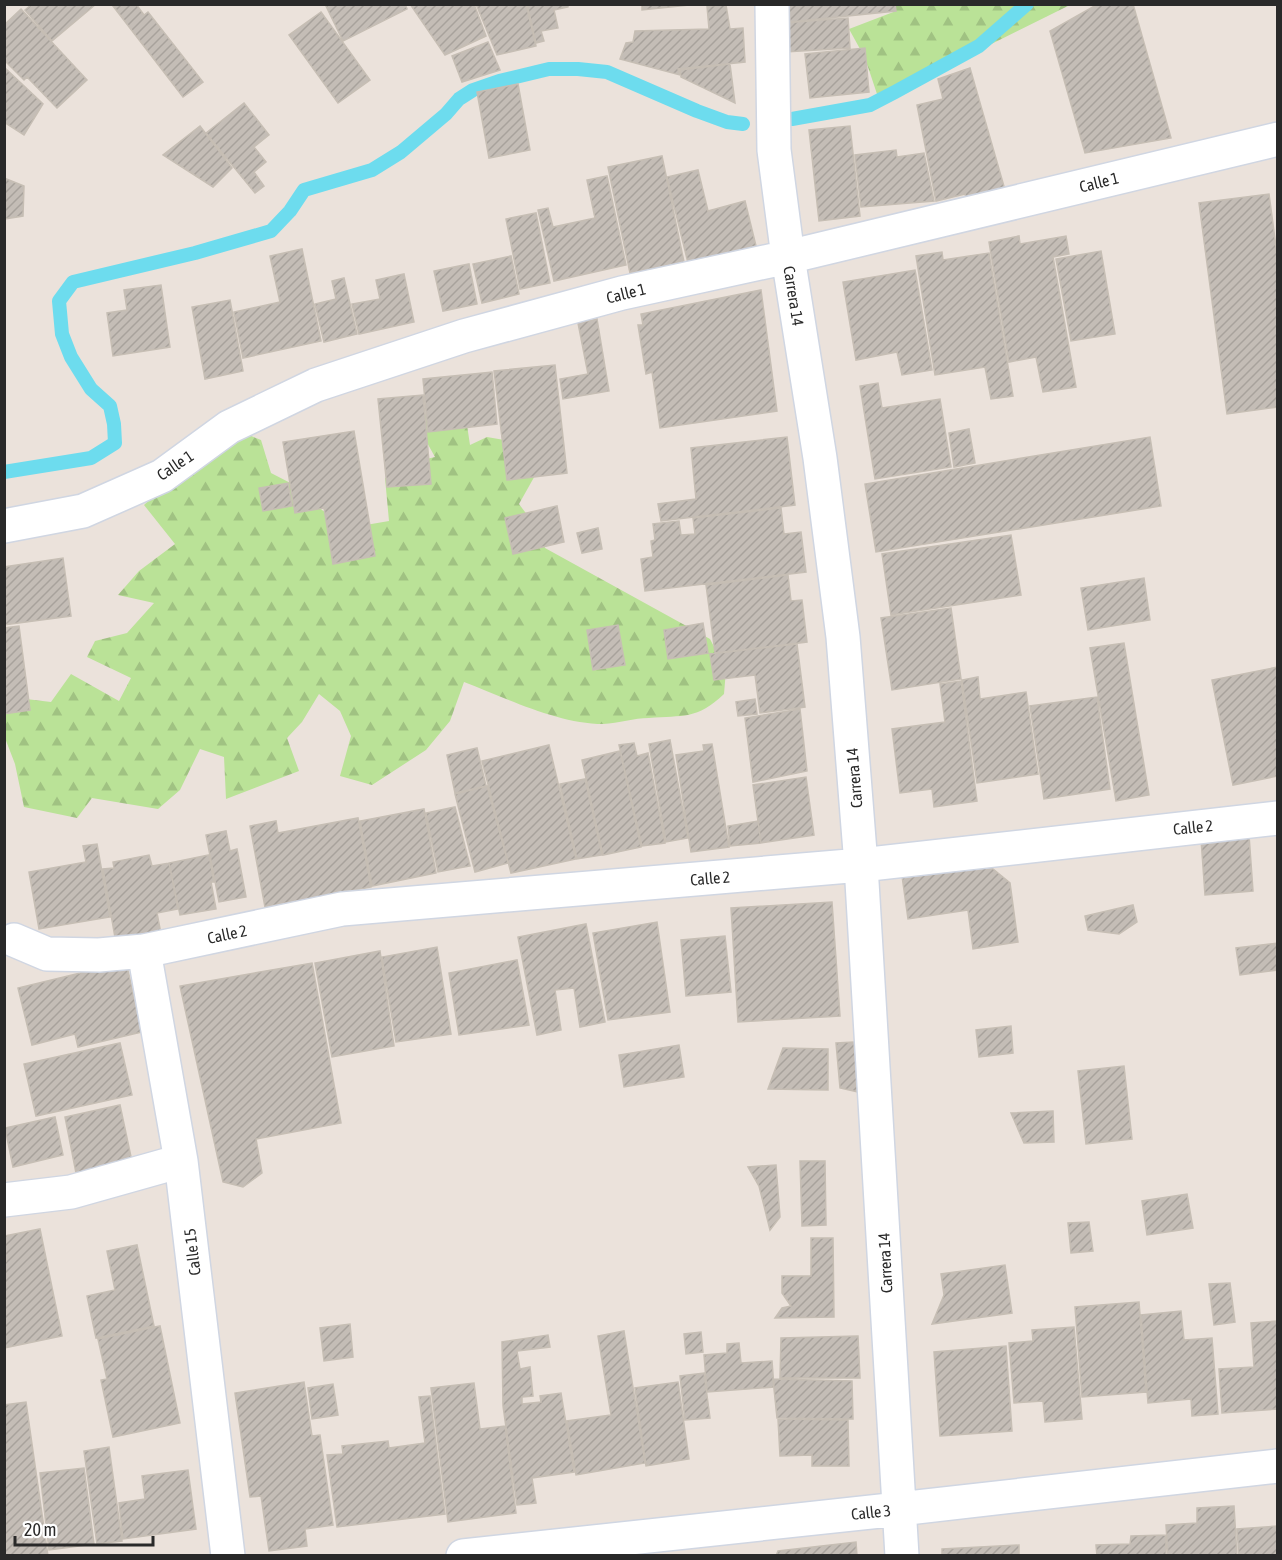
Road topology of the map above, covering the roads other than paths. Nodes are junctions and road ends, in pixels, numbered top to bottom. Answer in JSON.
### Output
{"nodes":[{"id":1,"x":772,"y":4,"type":"edge"},
{"id":2,"x":1278,"y":140,"type":"edge"},
{"id":3,"x":788,"y":257,"type":"junction"},
{"id":4,"x":4,"y":526,"type":"edge"},
{"id":5,"x":1278,"y":818,"type":"edge"},
{"id":6,"x":861,"y":865,"type":"junction"},
{"id":7,"x":14,"y":940,"type":"dead end"},
{"id":8,"x":144,"y":951,"type":"junction"},
{"id":9,"x":181,"y":1161,"type":"junction"},
{"id":10,"x":4,"y":1200,"type":"edge"},
{"id":11,"x":1278,"y":1466,"type":"edge"},
{"id":12,"x":899,"y":1509,"type":"junction"},
{"id":13,"x":228,"y":1556,"type":"edge"},
{"id":14,"x":463,"y":1556,"type":"edge"},
{"id":15,"x":902,"y":1556,"type":"edge"}],
"edges":[{"from":1,"to":3,"type":"street","name":"Carrera 14"},
{"from":2,"to":3,"type":"street","name":"Calle 1"},
{"from":3,"to":4,"type":"street","name":"Calle 1"},
{"from":3,"to":6,"type":"street","name":"Carrera 14"},
{"from":5,"to":6,"type":"street","name":"Calle 2"},
{"from":6,"to":8,"type":"street","name":"Calle 2"},
{"from":6,"to":12,"type":"street","name":"Carrera 14"},
{"from":7,"to":8,"type":"street","name":"Calle 2"},
{"from":8,"to":9,"type":"street","name":"Calle 15"},
{"from":9,"to":10,"type":"street"},
{"from":9,"to":13,"type":"street","name":"Calle 15"},
{"from":11,"to":12,"type":"street","name":"Calle 3"},
{"from":12,"to":14,"type":"street","name":"Calle 3"},
{"from":12,"to":15,"type":"street","name":"Carrera 14"}]}
